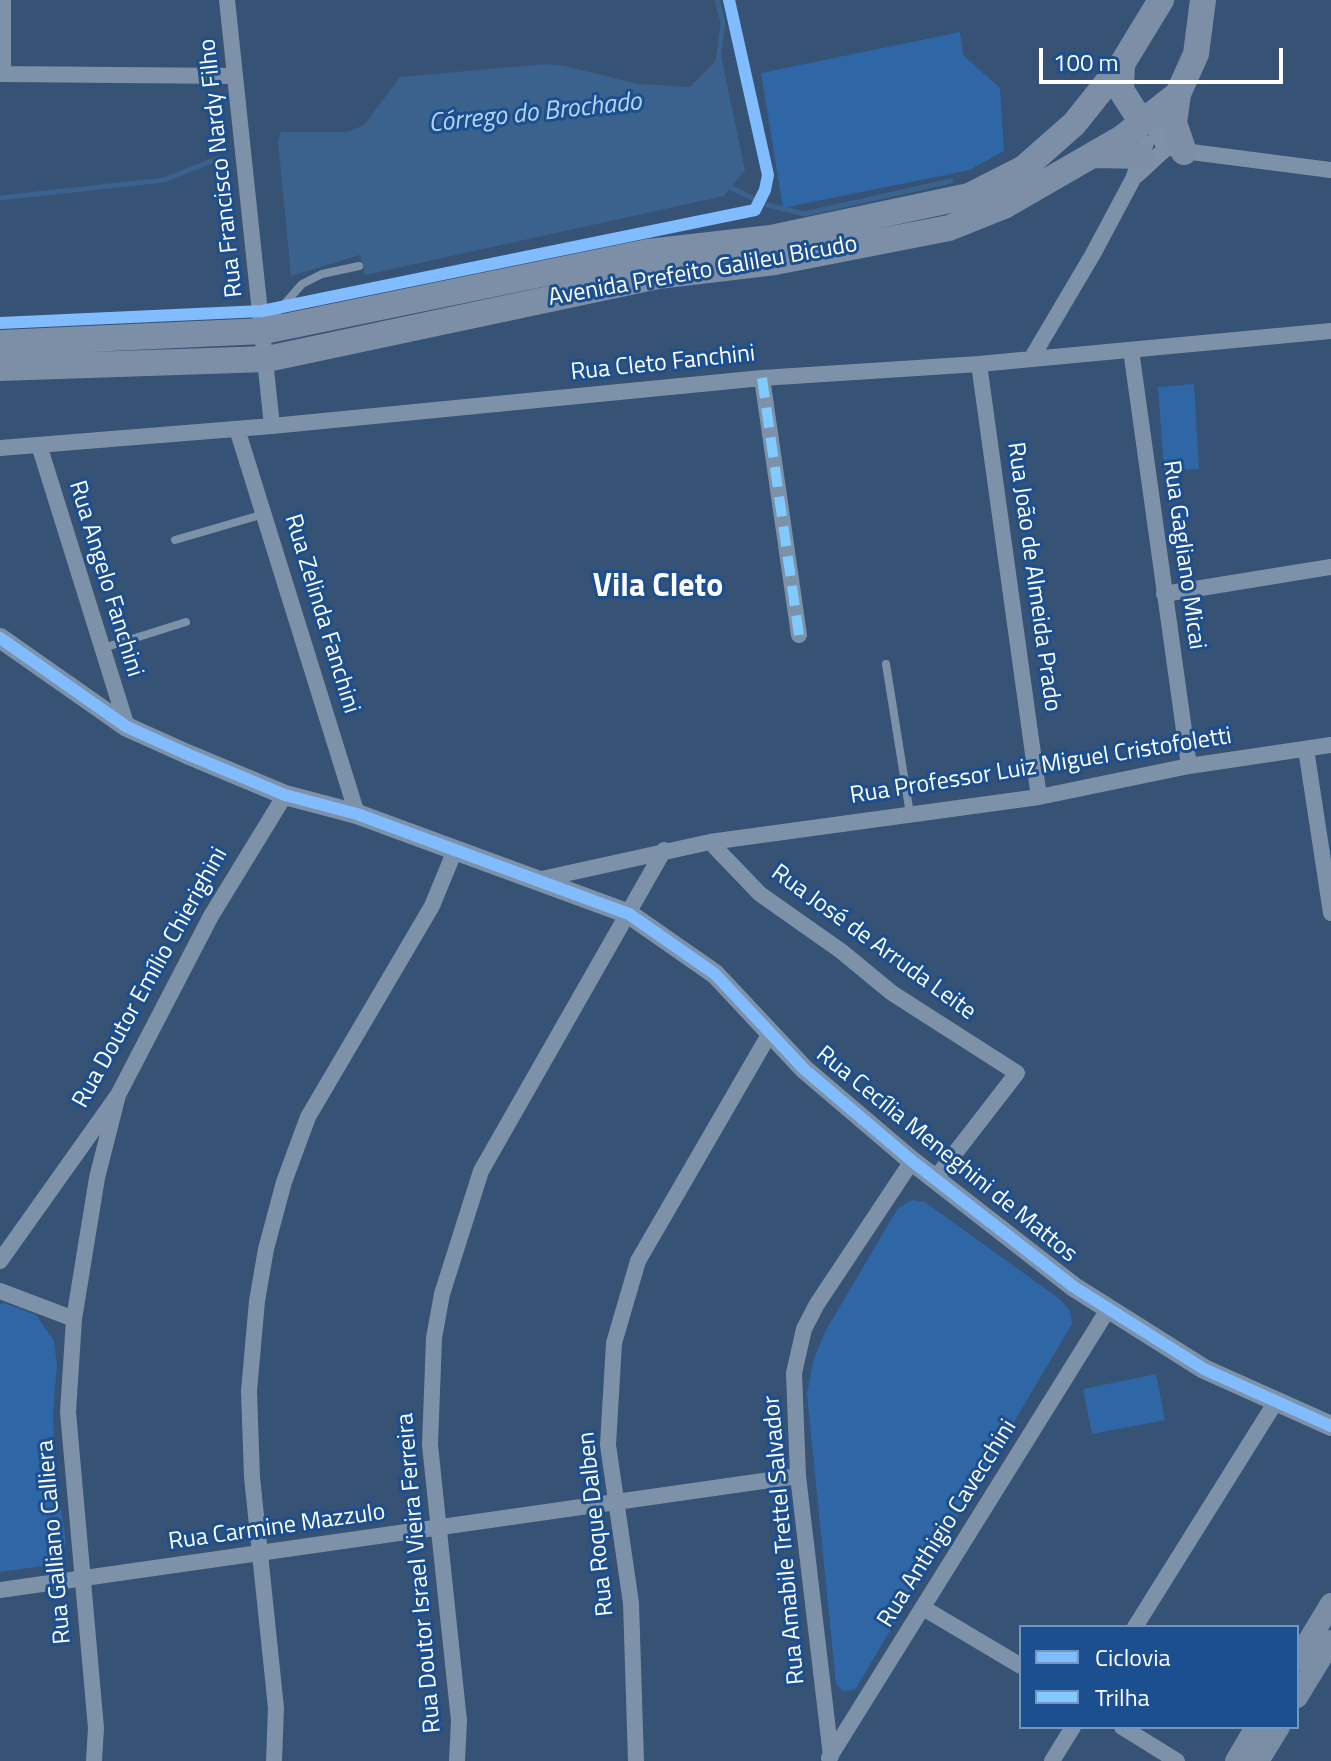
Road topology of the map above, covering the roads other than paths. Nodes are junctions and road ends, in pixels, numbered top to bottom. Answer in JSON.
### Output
{"nodes":[{"id":1,"x":3,"y":0,"type":"edge"},
{"id":2,"x":227,"y":0,"type":"edge"},
{"id":3,"x":1161,"y":0,"type":"edge"},
{"id":4,"x":1203,"y":0,"type":"edge"},
{"id":5,"x":1122,"y":64,"type":"junction"},
{"id":6,"x":2,"y":74,"type":"edge"},
{"id":7,"x":235,"y":76,"type":"junction"},
{"id":8,"x":1159,"y":146,"type":"junction"},
{"id":9,"x":1331,"y":170,"type":"edge"},
{"id":10,"x":359,"y":266,"type":"dead end"},
{"id":11,"x":264,"y":330,"type":"junction"},
{"id":12,"x":1331,"y":331,"type":"edge"},
{"id":13,"x":0,"y":343,"type":"edge"},
{"id":14,"x":1131,"y":350,"type":"junction"},
{"id":15,"x":267,"y":359,"type":"junction"},
{"id":16,"x":1031,"y":359,"type":"junction"},
{"id":17,"x":979,"y":364,"type":"junction"},
{"id":18,"x":0,"y":368,"type":"edge"},
{"id":19,"x":762,"y":378,"type":"junction"},
{"id":20,"x":272,"y":426,"type":"junction"},
{"id":21,"x":237,"y":429,"type":"junction"},
{"id":22,"x":39,"y":445,"type":"junction"},
{"id":23,"x":0,"y":448,"type":"edge"},
{"id":24,"x":265,"y":514,"type":"junction"},
{"id":25,"x":175,"y":540,"type":"dead end"},
{"id":26,"x":1331,"y":567,"type":"edge"},
{"id":27,"x":1164,"y":594,"type":"junction"},
{"id":28,"x":186,"y":622,"type":"dead end"},
{"id":29,"x":799,"y":635,"type":"dead end"},
{"id":30,"x":0,"y":638,"type":"edge"},
{"id":31,"x":100,"y":649,"type":"junction"},
{"id":32,"x":886,"y":664,"type":"dead end"},
{"id":33,"x":127,"y":727,"type":"junction"},
{"id":34,"x":1331,"y":745,"type":"edge"},
{"id":35,"x":1306,"y":749,"type":"junction"},
{"id":36,"x":1189,"y":766,"type":"junction"},
{"id":37,"x":285,"y":795,"type":"junction"},
{"id":38,"x":1039,"y":797,"type":"junction"},
{"id":39,"x":357,"y":814,"type":"junction"},
{"id":40,"x":910,"y":814,"type":"junction"},
{"id":41,"x":1325,"y":836,"type":"edge"},
{"id":42,"x":710,"y":842,"type":"junction"},
{"id":43,"x":455,"y":850,"type":"junction"},
{"id":44,"x":664,"y":850,"type":"junction"},
{"id":45,"x":537,"y":880,"type":"junction"},
{"id":46,"x":1331,"y":913,"type":"edge"},
{"id":47,"x":629,"y":914,"type":"junction"},
{"id":48,"x":770,"y":1033,"type":"junction"},
{"id":49,"x":118,"y":1095,"type":"junction"},
{"id":50,"x":912,"y":1161,"type":"junction"},
{"id":51,"x":71,"y":1162,"type":"junction"},
{"id":52,"x":97,"y":1178,"type":"junction"},
{"id":53,"x":935,"y":1179,"type":"junction"},
{"id":54,"x":0,"y":1261,"type":"edge"},
{"id":55,"x":0,"y":1291,"type":"edge"},
{"id":56,"x":1107,"y":1311,"type":"junction"},
{"id":57,"x":74,"y":1319,"type":"junction"},
{"id":58,"x":1275,"y":1403,"type":"junction"},
{"id":59,"x":1331,"y":1426,"type":"edge"},
{"id":60,"x":798,"y":1476,"type":"junction"},
{"id":61,"x":615,"y":1503,"type":"junction"},
{"id":62,"x":440,"y":1529,"type":"junction"},
{"id":63,"x":261,"y":1555,"type":"junction"},
{"id":64,"x":81,"y":1580,"type":"junction"},
{"id":65,"x":0,"y":1590,"type":"edge"},
{"id":66,"x":1331,"y":1604,"type":"edge"},
{"id":67,"x":925,"y":1609,"type":"junction"},
{"id":68,"x":1136,"y":1625,"type":"edge"},
{"id":69,"x":1331,"y":1641,"type":"edge"},
{"id":70,"x":1299,"y":1657,"type":"edge"},
{"id":71,"x":1019,"y":1665,"type":"edge"},
{"id":72,"x":1299,"y":1694,"type":"edge"},
{"id":73,"x":1072,"y":1729,"type":"edge"},
{"id":74,"x":1125,"y":1729,"type":"edge"},
{"id":75,"x":1255,"y":1729,"type":"edge"},
{"id":76,"x":1278,"y":1729,"type":"edge"},
{"id":77,"x":829,"y":1758,"type":"edge"},
{"id":78,"x":94,"y":1761,"type":"edge"},
{"id":79,"x":274,"y":1761,"type":"edge"},
{"id":80,"x":457,"y":1761,"type":"edge"},
{"id":81,"x":636,"y":1761,"type":"edge"},
{"id":82,"x":1052,"y":1761,"type":"edge"},
{"id":83,"x":1177,"y":1761,"type":"edge"},
{"id":84,"x":1236,"y":1761,"type":"edge"},
{"id":85,"x":1258,"y":1761,"type":"edge"}],
"edges":[{"from":1,"to":6,"type":"street"},
{"from":2,"to":7,"type":"street","name":"Rua Francisco Nardy Filho"},
{"from":3,"to":5,"type":"main road","name":"Avenida Prefeito Galileu Bicudo"},
{"from":4,"to":8,"type":"main road"},
{"from":5,"to":8,"type":"main road"},
{"from":5,"to":11,"type":"main road","name":"Avenida Prefeito Galileu Bicudo"},
{"from":6,"to":7,"type":"street"},
{"from":7,"to":11,"type":"street","name":"Rua Francisco Nardy Filho"},
{"from":8,"to":9,"type":"street"},
{"from":8,"to":15,"type":"main road","name":"Avenida Prefeito Galileu Bicudo"},
{"from":8,"to":16,"type":"street"},
{"from":10,"to":11,"type":"lane"},
{"from":11,"to":13,"type":"main road","name":"Avenida Prefeito Galileu Bicudo"},
{"from":11,"to":15,"type":"street","name":"Rua Francisco Nardy Filho"},
{"from":12,"to":14,"type":"street","name":"Rua Cleto Fanchini"},
{"from":14,"to":16,"type":"street","name":"Rua Cleto Fanchini"},
{"from":14,"to":27,"type":"street","name":"Rua Gagliano Micai"},
{"from":15,"to":18,"type":"main road","name":"Avenida Prefeito Galileu Bicudo"},
{"from":15,"to":20,"type":"street","name":"Rua Francisco Nardy Filho"},
{"from":16,"to":17,"type":"street","name":"Rua Cleto Fanchini"},
{"from":17,"to":19,"type":"street","name":"Rua Cleto Fanchini"},
{"from":17,"to":38,"type":"street","name":"Rua João de Almeida Prado"},
{"from":19,"to":20,"type":"street","name":"Rua Cleto Fanchini"},
{"from":19,"to":29,"type":"street"},
{"from":20,"to":21,"type":"street","name":"Rua Cleto Fanchini"},
{"from":21,"to":22,"type":"street","name":"Rua Cleto Fanchini"},
{"from":21,"to":24,"type":"street","name":"Rua Zelinda Fanchini"},
{"from":22,"to":23,"type":"street","name":"Rua Cleto Fanchini"},
{"from":22,"to":31,"type":"street","name":"Rua Angelo Fanchini"},
{"from":24,"to":25,"type":"lane"},
{"from":24,"to":39,"type":"street","name":"Rua Zelinda Fanchini"},
{"from":26,"to":27,"type":"street"},
{"from":27,"to":36,"type":"street","name":"Rua Gagliano Micai"},
{"from":28,"to":31,"type":"lane"},
{"from":30,"to":33,"type":"street","name":"Rua Cecília Meneghini de Mattos"},
{"from":31,"to":33,"type":"street","name":"Rua Angelo Fanchini"},
{"from":32,"to":40,"type":"lane"},
{"from":33,"to":37,"type":"street","name":"Rua Cecília Meneghini de Mattos"},
{"from":34,"to":35,"type":"street","name":"Rua Professor Luiz Miguel Cristofoletti"},
{"from":35,"to":36,"type":"street","name":"Rua Professor Luiz Miguel Cristofoletti"},
{"from":35,"to":41,"type":"street"},
{"from":36,"to":38,"type":"street","name":"Rua Professor Luiz Miguel Cristofoletti"},
{"from":37,"to":39,"type":"street","name":"Rua Cecília Meneghini de Mattos"},
{"from":37,"to":49,"type":"street","name":"Rua Doutor Emílio Chierighini"},
{"from":38,"to":40,"type":"street","name":"Rua Professor Luiz Miguel Cristofoletti"},
{"from":39,"to":43,"type":"street","name":"Rua Cecília Meneghini de Mattos"},
{"from":40,"to":42,"type":"street","name":"Rua Professor Luiz Miguel Cristofoletti"},
{"from":41,"to":46,"type":"street"},
{"from":42,"to":44,"type":"street","name":"Rua Professor Luiz Miguel Cristofoletti"},
{"from":42,"to":53,"type":"street","name":"Rua José de Arruda Leite"},
{"from":43,"to":45,"type":"street","name":"Rua Cecília Meneghini de Mattos"},
{"from":43,"to":63,"type":"street"},
{"from":44,"to":45,"type":"street","name":"Rua Professor Luiz Miguel Cristofoletti"},
{"from":44,"to":47,"type":"street"},
{"from":45,"to":47,"type":"street","name":"Rua Cecília Meneghini de Mattos"},
{"from":47,"to":48,"type":"street","name":"Rua Cecília Meneghini de Mattos"},
{"from":47,"to":62,"type":"street","name":"Rua Doutor Israel Vieira Ferreira"},
{"from":48,"to":50,"type":"street","name":"Rua Cecília Meneghini de Mattos"},
{"from":48,"to":61,"type":"street","name":"Rua Roque Dalben"},
{"from":49,"to":51,"type":"street","name":"Rua Doutor Emílio Chierighini"},
{"from":49,"to":52,"type":"street","name":"Rua Galliano Calliera"},
{"from":50,"to":53,"type":"street","name":"Rua Cecília Meneghini de Mattos"},
{"from":50,"to":60,"type":"street","name":"Rua Amabile Trettel Salvador"},
{"from":51,"to":52,"type":"street"},
{"from":51,"to":54,"type":"street","name":"Rua Doutor Emílio Chierighini"},
{"from":52,"to":57,"type":"street","name":"Rua Galliano Calliera"},
{"from":53,"to":56,"type":"street","name":"Rua Cecília Meneghini de Mattos"},
{"from":55,"to":57,"type":"street"},
{"from":56,"to":58,"type":"street","name":"Rua Cecília Meneghini de Mattos"},
{"from":56,"to":67,"type":"street","name":"Rua Anthigio Cavecchini"},
{"from":57,"to":64,"type":"street","name":"Rua Galliano Calliera"},
{"from":58,"to":59,"type":"street","name":"Rua Cecília Meneghini de Mattos"},
{"from":58,"to":68,"type":"street"},
{"from":60,"to":61,"type":"street","name":"Rua Carmine Mazzulo"},
{"from":60,"to":77,"type":"street","name":"Rua Amabile Trettel Salvador"},
{"from":61,"to":62,"type":"street","name":"Rua Carmine Mazzulo"},
{"from":61,"to":81,"type":"street","name":"Rua Roque Dalben"},
{"from":62,"to":63,"type":"street","name":"Rua Carmine Mazzulo"},
{"from":62,"to":80,"type":"street","name":"Rua Doutor Israel Vieira Ferreira"},
{"from":63,"to":64,"type":"street","name":"Rua Carmine Mazzulo"},
{"from":63,"to":79,"type":"street"},
{"from":64,"to":65,"type":"street","name":"Rua Carmine Mazzulo"},
{"from":64,"to":78,"type":"street","name":"Rua Galliano Calliera"},
{"from":66,"to":70,"type":"main road"},
{"from":67,"to":71,"type":"street"},
{"from":67,"to":77,"type":"street","name":"Rua Anthigio Cavecchini"},
{"from":69,"to":72,"type":"main road"},
{"from":73,"to":82,"type":"street"},
{"from":74,"to":83,"type":"street"},
{"from":75,"to":84,"type":"main road"},
{"from":76,"to":85,"type":"main road"}]}
